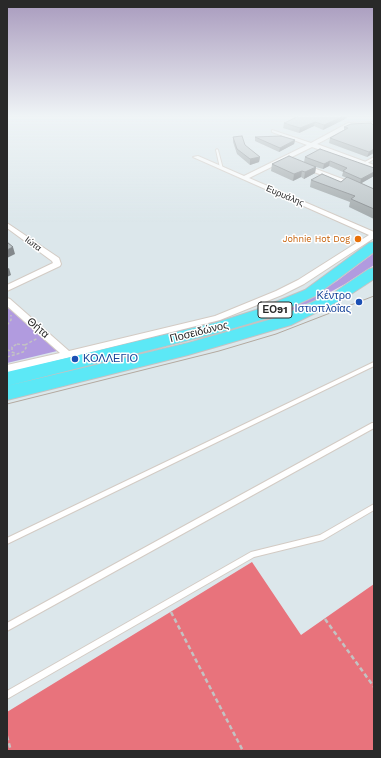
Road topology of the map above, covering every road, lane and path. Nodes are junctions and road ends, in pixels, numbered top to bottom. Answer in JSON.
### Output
{"nodes":[{"id":1,"x":218,"y":152,"type":"edge"},
{"id":2,"x":296,"y":152,"type":"edge"},
{"id":3,"x":336,"y":152,"type":"edge"},
{"id":4,"x":196,"y":157,"type":"dead end"},
{"id":5,"x":284,"y":158,"type":"junction"},
{"id":6,"x":374,"y":158,"type":"edge"},
{"id":7,"x":291,"y":161,"type":"edge"},
{"id":8,"x":365,"y":163,"type":"junction"},
{"id":9,"x":298,"y":164,"type":"edge"},
{"id":10,"x":374,"y":167,"type":"edge"},
{"id":11,"x":222,"y":168,"type":"junction"},
{"id":12,"x":244,"y":178,"type":"junction"},
{"id":13,"x":374,"y":193,"type":"edge"},
{"id":14,"x":7,"y":225,"type":"edge"},
{"id":15,"x":374,"y":235,"type":"edge"},
{"id":16,"x":374,"y":246,"type":"edge"},
{"id":17,"x":374,"y":272,"type":"edge"},
{"id":18,"x":7,"y":288,"type":"edge"},
{"id":19,"x":7,"y":301,"type":"edge"},
{"id":20,"x":18,"y":311,"type":"junction"},
{"id":21,"x":7,"y":324,"type":"edge"},
{"id":22,"x":220,"y":328,"type":"junction"},
{"id":23,"x":45,"y":334,"type":"junction"},
{"id":24,"x":25,"y":345,"type":"junction"},
{"id":25,"x":7,"y":350,"type":"edge"},
{"id":26,"x":11,"y":351,"type":"junction"},
{"id":27,"x":17,"y":354,"type":"junction"},
{"id":28,"x":68,"y":355,"type":"junction"},
{"id":29,"x":7,"y":357,"type":"edge"},
{"id":30,"x":374,"y":364,"type":"edge"},
{"id":31,"x":7,"y":369,"type":"edge"},
{"id":32,"x":7,"y":380,"type":"edge"},
{"id":33,"x":7,"y":393,"type":"edge"},
{"id":34,"x":374,"y":425,"type":"edge"},
{"id":35,"x":374,"y":507,"type":"edge"},
{"id":36,"x":7,"y":541,"type":"edge"},
{"id":37,"x":171,"y":612,"type":"dead end"},
{"id":38,"x":325,"y":619,"type":"dead end"},
{"id":39,"x":7,"y":626,"type":"edge"},
{"id":40,"x":374,"y":687,"type":"edge"},
{"id":41,"x":7,"y":695,"type":"edge"},
{"id":42,"x":7,"y":736,"type":"edge"},
{"id":43,"x":11,"y":751,"type":"edge"},
{"id":44,"x":243,"y":751,"type":"edge"}],
"edges":[{"from":1,"to":11,"type":"lane"},
{"from":2,"to":5,"type":"street"},
{"from":3,"to":8,"type":"street"},
{"from":4,"to":11,"type":"street","name":"Ευρυάλης"},
{"from":5,"to":7,"type":"street"},
{"from":5,"to":12,"type":"street"},
{"from":6,"to":8,"type":"lane"},
{"from":8,"to":10,"type":"street"},
{"from":9,"to":13,"type":"street"},
{"from":11,"to":12,"type":"street","name":"Ευρυάλης"},
{"from":12,"to":15,"type":"street","name":"Ευρυάλης"},
{"from":14,"to":18,"type":"street","name":"Ιώτα"},
{"from":15,"to":22,"type":"street"},
{"from":16,"to":22,"type":"highway","name":"Ποσειδώνος","number":"ΕΟ91"},
{"from":17,"to":22,"type":"highway","name":"Ποσειδώνος","number":"ΕΟ91"},
{"from":19,"to":20,"type":"street","name":"Θήτα"},
{"from":20,"to":21,"type":"path"},
{"from":20,"to":23,"type":"street","name":"Θήτα"},
{"from":22,"to":28,"type":"street"},
{"from":22,"to":32,"type":"highway","name":"Ποσειδώνος","number":"ΕΟ91"},
{"from":22,"to":33,"type":"highway","name":"Ποσειδώνος","number":"ΕΟ91"},
{"from":23,"to":24,"type":"path"},
{"from":23,"to":28,"type":"street","name":"Θήτα"},
{"from":24,"to":26,"type":"path"},
{"from":24,"to":27,"type":"path"},
{"from":25,"to":26,"type":"path"},
{"from":26,"to":27,"type":"path"},
{"from":27,"to":29,"type":"path"},
{"from":28,"to":31,"type":"street"},
{"from":30,"to":36,"type":"lane"},
{"from":34,"to":39,"type":"lane"},
{"from":35,"to":41,"type":"lane"},
{"from":37,"to":44,"type":"path"},
{"from":38,"to":40,"type":"path"},
{"from":42,"to":43,"type":"path"}]}
